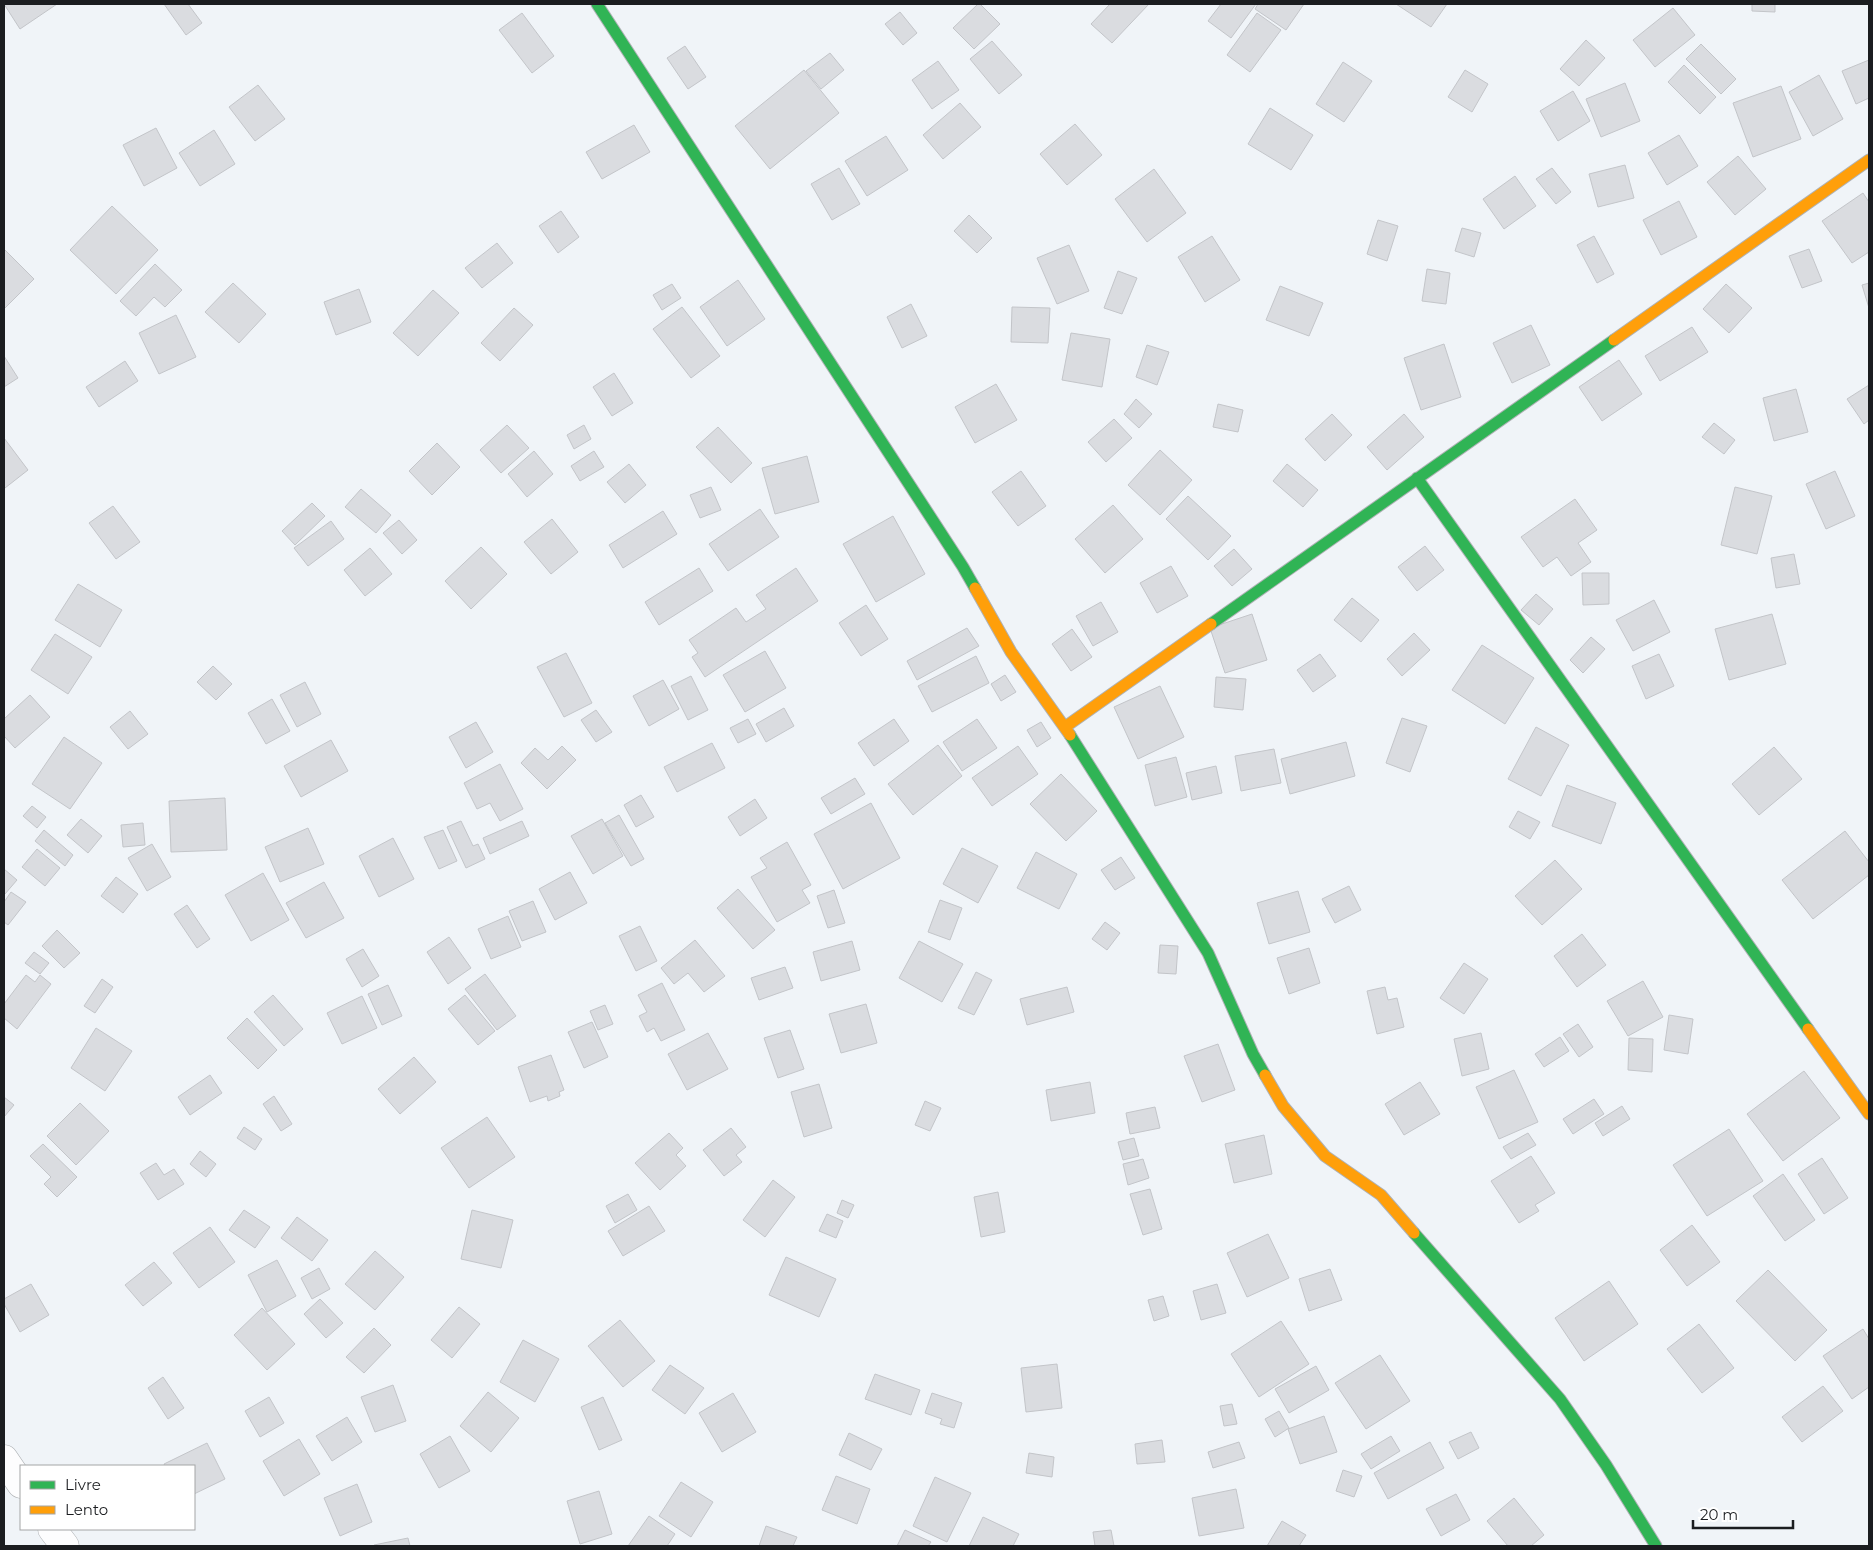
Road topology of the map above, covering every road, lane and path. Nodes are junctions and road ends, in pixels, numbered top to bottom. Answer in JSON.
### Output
{"nodes":[{"id":1,"x":597,"y":4,"type":"edge"},
{"id":2,"x":1869,"y":160,"type":"edge"},
{"id":3,"x":1417,"y":478,"type":"junction"},
{"id":4,"x":1065,"y":726,"type":"junction"},
{"id":5,"x":1869,"y":1114,"type":"edge"},
{"id":6,"x":4,"y":1459,"type":"edge"},
{"id":7,"x":20,"y":1483,"type":"edge"},
{"id":8,"x":53,"y":1530,"type":"edge"},
{"id":9,"x":65,"y":1546,"type":"edge"},
{"id":10,"x":1656,"y":1546,"type":"edge"}],
"edges":[{"from":1,"to":4,"type":"street"},
{"from":2,"to":3,"type":"street"},
{"from":3,"to":4,"type":"street"},
{"from":3,"to":5,"type":"street"},
{"from":4,"to":10,"type":"street"},
{"from":6,"to":7,"type":"street"},
{"from":8,"to":9,"type":"street"}]}
